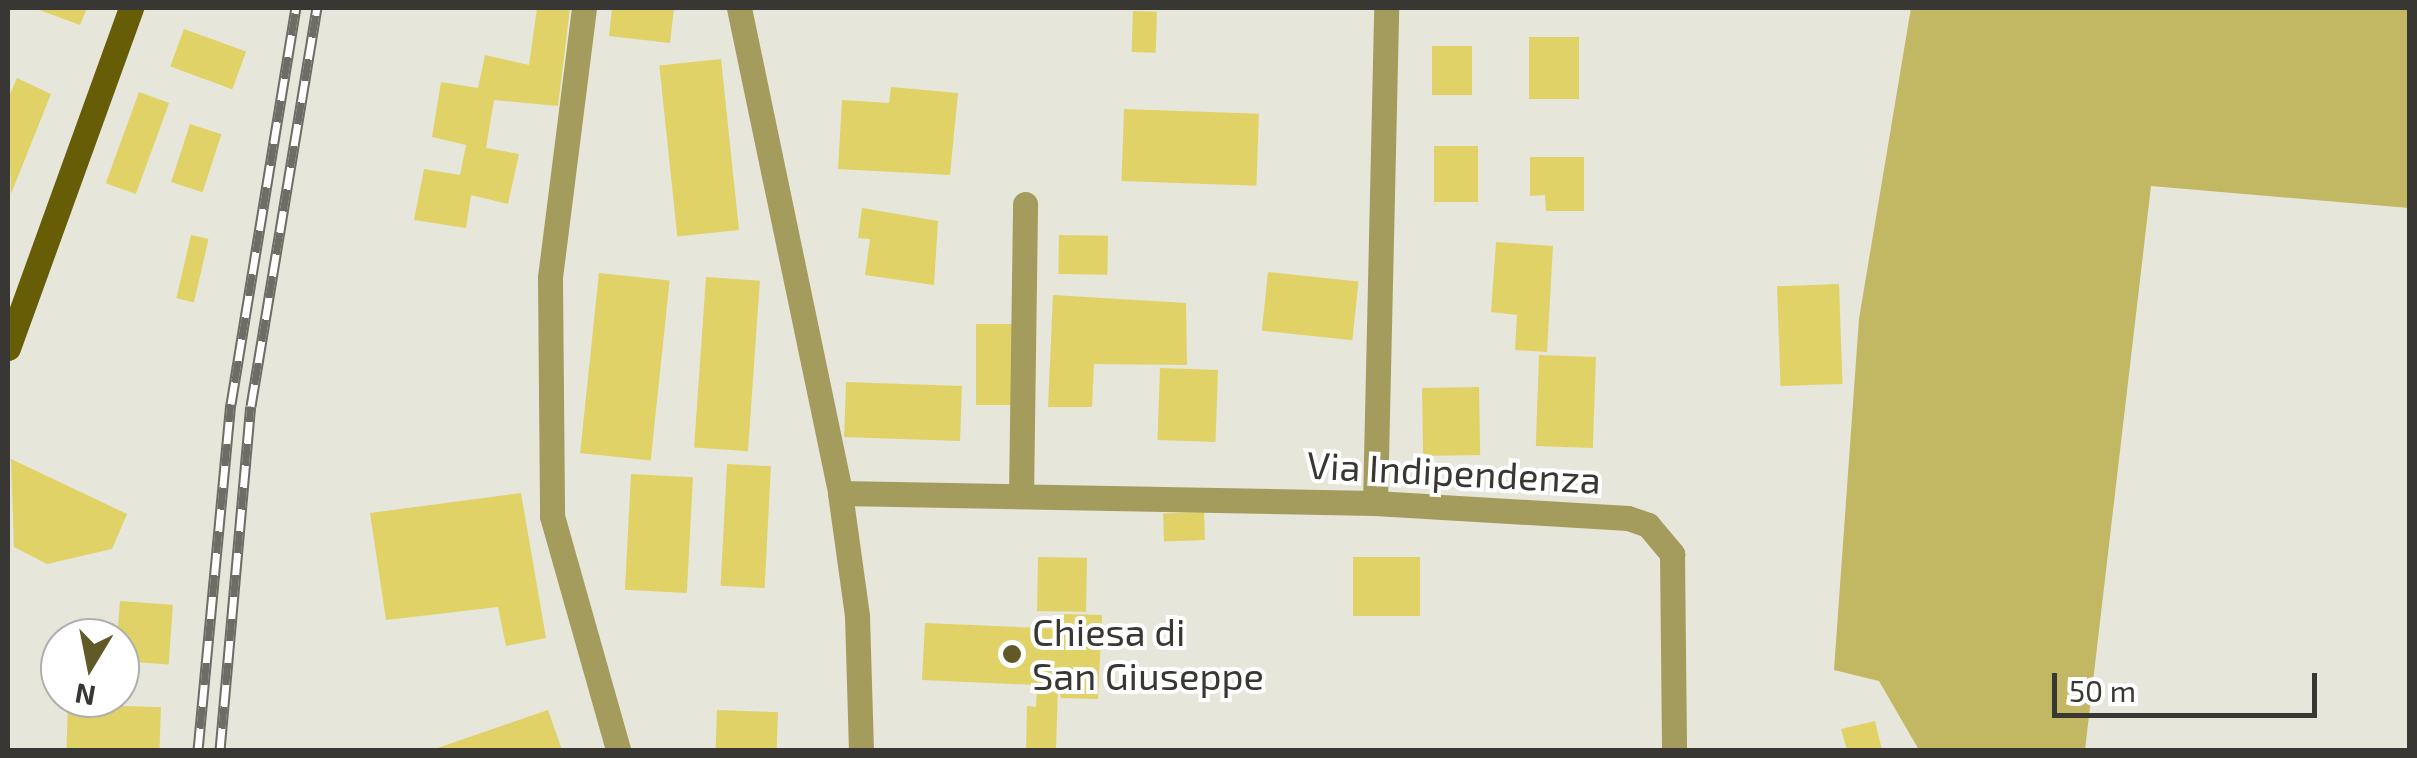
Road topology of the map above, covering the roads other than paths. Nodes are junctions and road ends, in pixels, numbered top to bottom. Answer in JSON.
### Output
{"nodes":[{"id":1,"x":131,"y":8,"type":"edge"},
{"id":2,"x":584,"y":8,"type":"edge"},
{"id":3,"x":739,"y":8,"type":"edge"},
{"id":4,"x":1386,"y":8,"type":"edge"},
{"id":5,"x":1025,"y":204,"type":"dead end"},
{"id":6,"x":8,"y":348,"type":"edge"},
{"id":7,"x":840,"y":492,"type":"junction"},
{"id":8,"x":1021,"y":496,"type":"junction"},
{"id":9,"x":1374,"y":503,"type":"junction"},
{"id":10,"x":618,"y":750,"type":"edge"},
{"id":11,"x":861,"y":750,"type":"edge"},
{"id":12,"x":1674,"y":750,"type":"edge"}],
"edges":[{"from":1,"to":6,"type":"main road"},
{"from":2,"to":10,"type":"street"},
{"from":3,"to":7,"type":"street"},
{"from":4,"to":9,"type":"street"},
{"from":5,"to":8,"type":"street"},
{"from":7,"to":8,"type":"street","name":"Via Indipendenza"},
{"from":7,"to":11,"type":"street"},
{"from":8,"to":9,"type":"street","name":"Via Indipendenza"},
{"from":9,"to":12,"type":"street","name":"Via Indipendenza"}]}
